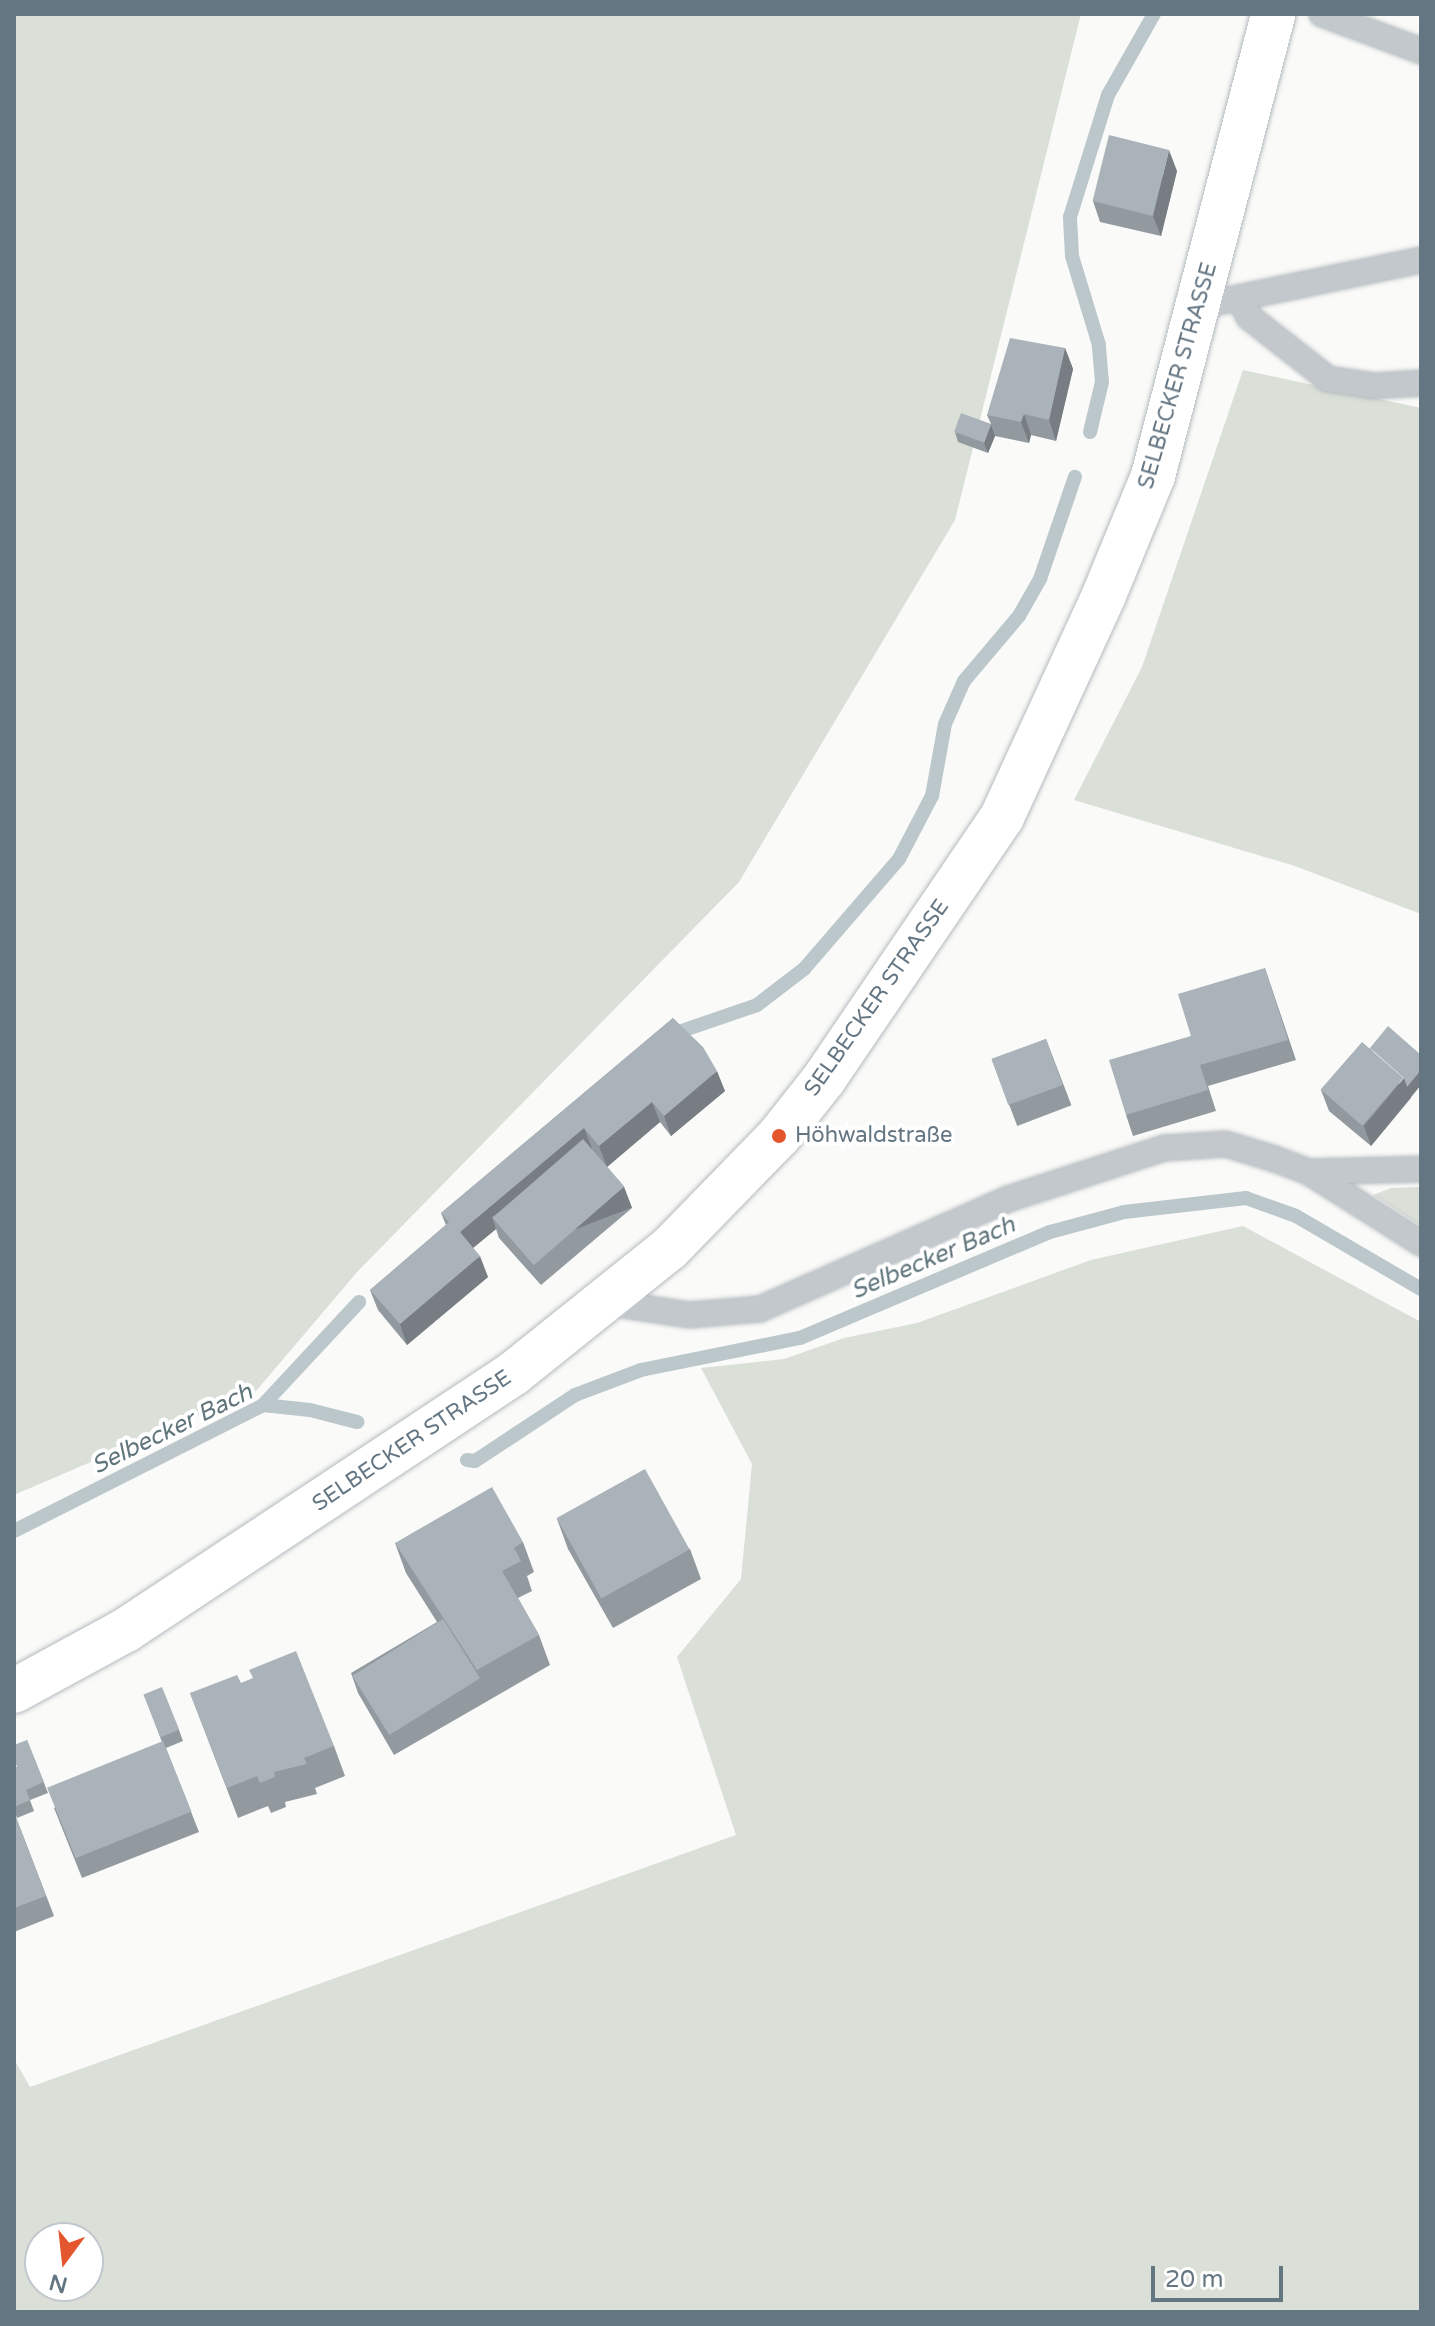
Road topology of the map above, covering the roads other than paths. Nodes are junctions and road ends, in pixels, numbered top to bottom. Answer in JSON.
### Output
{"nodes":[{"id":1,"x":1273,"y":14,"type":"edge"},
{"id":2,"x":1322,"y":14,"type":"edge"},
{"id":3,"x":1421,"y":51,"type":"edge"},
{"id":4,"x":1421,"y":260,"type":"edge"},
{"id":5,"x":1219,"y":302,"type":"junction"},
{"id":6,"x":1421,"y":383,"type":"edge"},
{"id":7,"x":1421,"y":1169,"type":"edge"},
{"id":8,"x":1309,"y":1172,"type":"junction"},
{"id":9,"x":1421,"y":1243,"type":"edge"},
{"id":10,"x":603,"y":1302,"type":"junction"},
{"id":11,"x":14,"y":1691,"type":"edge"}],
"edges":[{"from":1,"to":5,"type":"main road","name":"SELBECKER STRASSE"},
{"from":2,"to":3,"type":"lane"},
{"from":4,"to":5,"type":"lane"},
{"from":5,"to":6,"type":"lane"},
{"from":5,"to":10,"type":"main road","name":"SELBECKER STRASSE"},
{"from":7,"to":8,"type":"lane"},
{"from":8,"to":9,"type":"lane"},
{"from":8,"to":10,"type":"lane"},
{"from":10,"to":11,"type":"main road","name":"SELBECKER STRASSE"}]}
